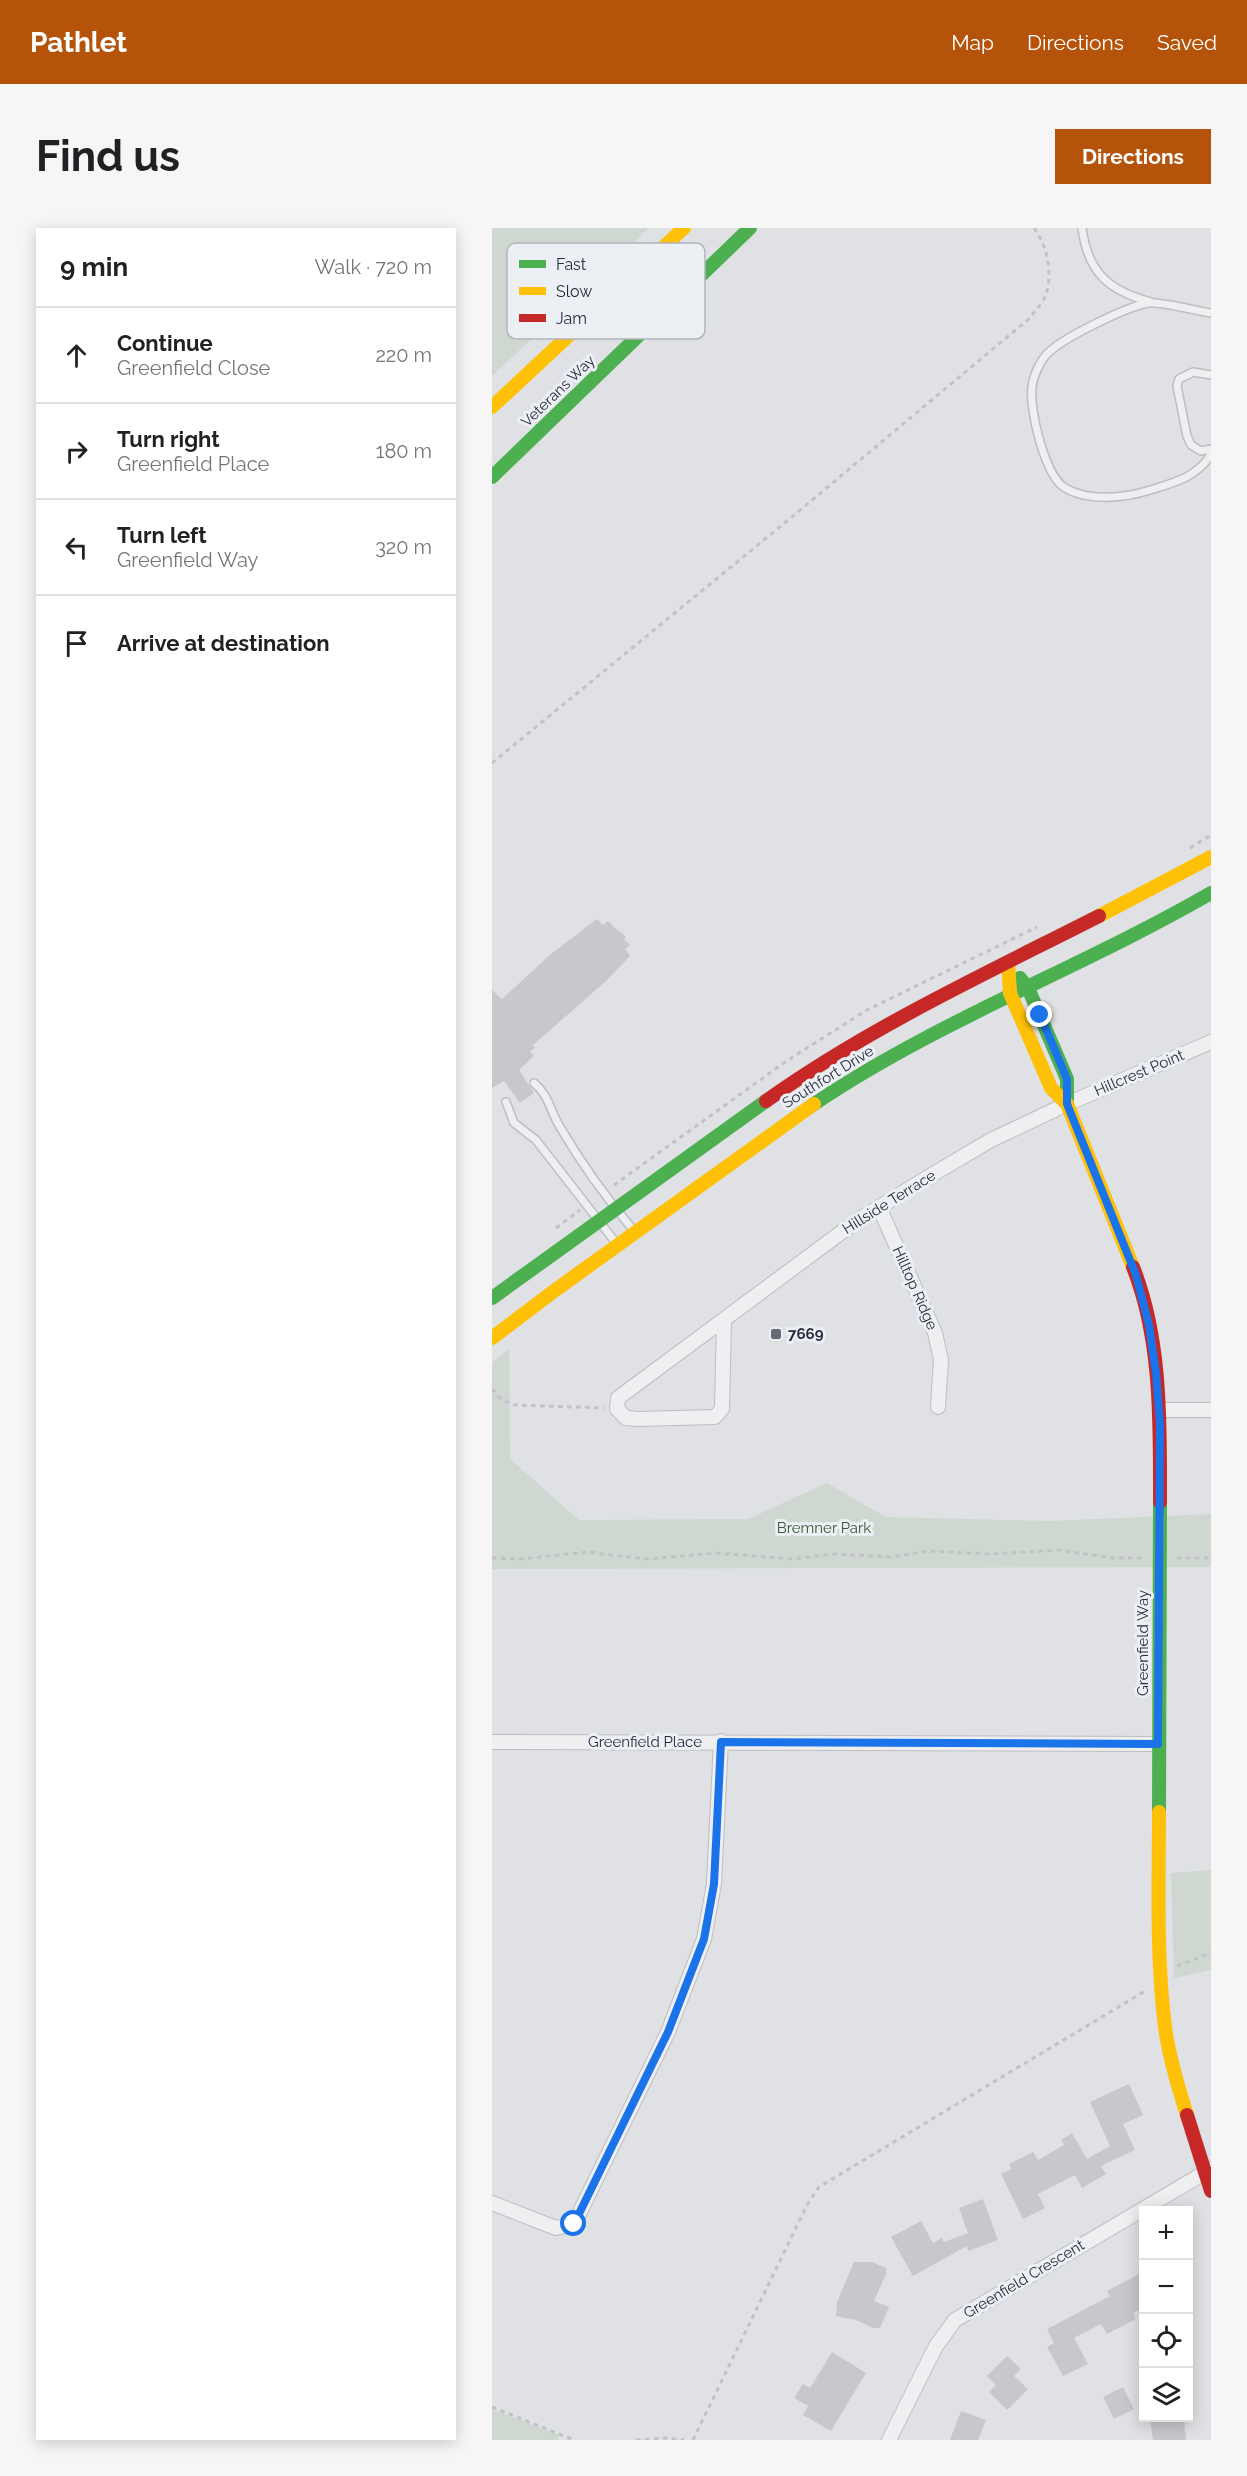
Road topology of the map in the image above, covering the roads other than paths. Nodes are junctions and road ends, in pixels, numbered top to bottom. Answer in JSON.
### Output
{"nodes":[{"id":1,"x":684,"y":228,"type":"edge"},
{"id":2,"x":750,"y":228,"type":"edge"},
{"id":3,"x":1082,"y":228,"type":"edge"},
{"id":4,"x":668,"y":243,"type":"edge"},
{"id":5,"x":705,"y":271,"type":"edge"},
{"id":6,"x":1150,"y":302,"type":"junction"},
{"id":7,"x":1211,"y":313,"type":"edge"},
{"id":8,"x":566,"y":339,"type":"edge"},
{"id":9,"x":635,"y":339,"type":"edge"},
{"id":10,"x":1211,"y":375,"type":"edge"},
{"id":11,"x":492,"y":408,"type":"edge"},
{"id":12,"x":1211,"y":448,"type":"edge"},
{"id":13,"x":1211,"y":454,"type":"edge"},
{"id":14,"x":492,"y":477,"type":"edge"},
{"id":15,"x":1211,"y":857,"type":"edge"},
{"id":16,"x":1211,"y":893,"type":"edge"},
{"id":17,"x":1008,"y":962,"type":"junction"},
{"id":18,"x":1028,"y":988,"type":"junction"},
{"id":19,"x":1010,"y":993,"type":"junction"},
{"id":20,"x":1211,"y":1042,"type":"edge"},
{"id":21,"x":534,"y":1083,"type":"dead end"},
{"id":22,"x":506,"y":1102,"type":"dead end"},
{"id":23,"x":1067,"y":1104,"type":"junction"},
{"id":24,"x":879,"y":1207,"type":"junction"},
{"id":25,"x":615,"y":1208,"type":"junction"},
{"id":26,"x":597,"y":1221,"type":"junction"},
{"id":27,"x":636,"y":1233,"type":"junction"},
{"id":28,"x":618,"y":1245,"type":"junction"},
{"id":29,"x":492,"y":1298,"type":"edge"},
{"id":30,"x":724,"y":1320,"type":"junction"},
{"id":31,"x":492,"y":1338,"type":"edge"},
{"id":32,"x":938,"y":1407,"type":"dead end"},
{"id":33,"x":1160,"y":1410,"type":"junction"},
{"id":34,"x":1211,"y":1410,"type":"edge"},
{"id":35,"x":492,"y":1742,"type":"edge"},
{"id":36,"x":721,"y":1742,"type":"junction"},
{"id":37,"x":1158,"y":1744,"type":"junction"},
{"id":38,"x":1208,"y":2170,"type":"edge"},
{"id":39,"x":1211,"y":2191,"type":"edge"},
{"id":40,"x":492,"y":2203,"type":"edge"},
{"id":41,"x":889,"y":2440,"type":"edge"}],
"edges":[{"from":1,"to":4,"type":"main road"},
{"from":2,"to":5,"type":"main road","name":"Veterans Way"},
{"from":3,"to":6,"type":"lane"},
{"from":6,"to":7,"type":"lane"},
{"from":6,"to":13,"type":"lane"},
{"from":8,"to":11,"type":"main road"},
{"from":9,"to":14,"type":"main road","name":"Veterans Way"},
{"from":10,"to":12,"type":"lane"},
{"from":15,"to":17,"type":"main road","name":"Southfort Drive"},
{"from":16,"to":18,"type":"main road","name":"Southfort Drive"},
{"from":17,"to":18,"type":"main road","name":"Greenfield Way"},
{"from":17,"to":19,"type":"main road","name":"Greenfield Way"},
{"from":17,"to":25,"type":"main road","name":"Southfort Drive"},
{"from":18,"to":19,"type":"main road","name":"Southfort Drive"},
{"from":18,"to":23,"type":"main road","name":"Greenfield Way"},
{"from":19,"to":23,"type":"main road","name":"Greenfield Way"},
{"from":19,"to":27,"type":"main road","name":"Southfort Drive"},
{"from":20,"to":23,"type":"street","name":"Hillcrest Point"},
{"from":21,"to":25,"type":"lane"},
{"from":22,"to":26,"type":"lane"},
{"from":23,"to":24,"type":"street","name":"Hillside Terrace"},
{"from":23,"to":33,"type":"main road","name":"Greenfield Way"},
{"from":24,"to":30,"type":"street","name":"Hillside Terrace"},
{"from":24,"to":32,"type":"street","name":"Hilltop Ridge"},
{"from":25,"to":26,"type":"main road","name":"Southfort Drive"},
{"from":25,"to":27,"type":"lane"},
{"from":26,"to":28,"type":"lane"},
{"from":26,"to":29,"type":"main road","name":"Southfort Drive"},
{"from":27,"to":28,"type":"main road","name":"Southfort Drive"},
{"from":28,"to":31,"type":"main road","name":"Southfort Drive"},
{"from":30,"to":30,"type":"street","name":"Hillside Terrace"},
{"from":33,"to":34,"type":"street"},
{"from":33,"to":37,"type":"main road","name":"Greenfield Way"},
{"from":35,"to":36,"type":"street","name":"Greenfield Place"},
{"from":36,"to":37,"type":"street","name":"Greenfield Place"},
{"from":36,"to":40,"type":"street"},
{"from":37,"to":38,"type":"main road","name":"Greenfield Way"},
{"from":38,"to":39,"type":"main road","name":"Greenfield Way"},
{"from":38,"to":41,"type":"street","name":"Greenfield Crescent"}]}
